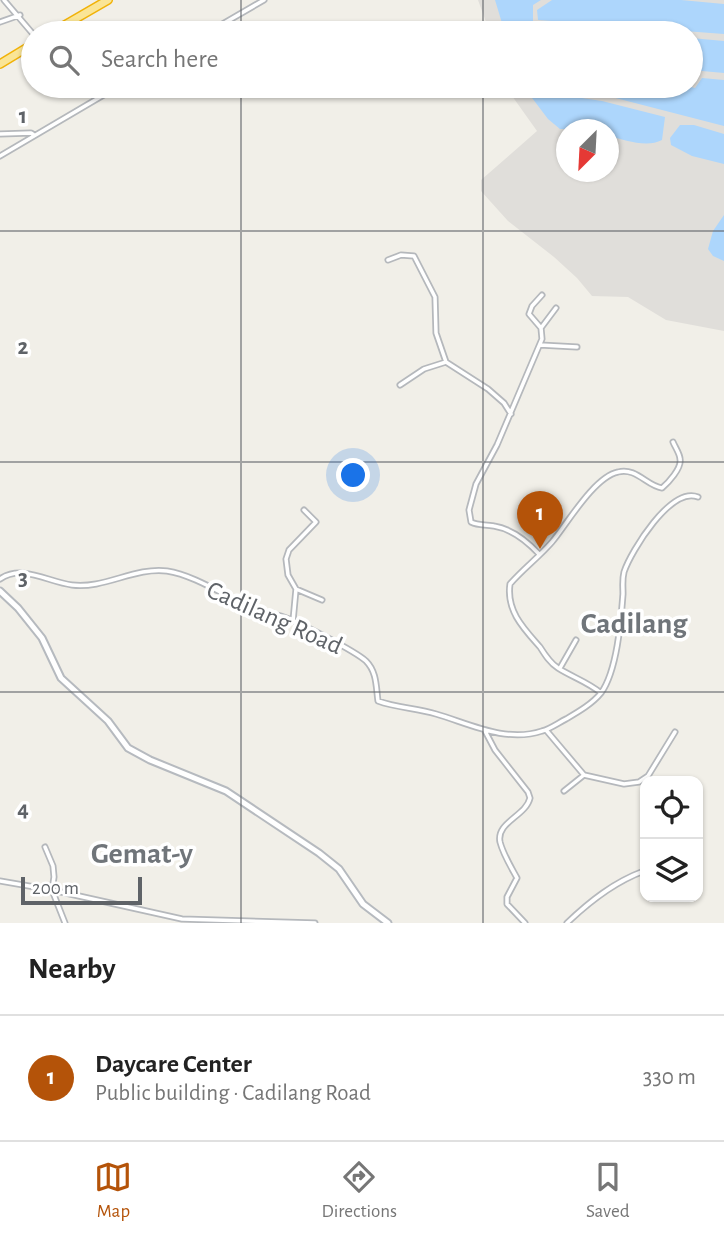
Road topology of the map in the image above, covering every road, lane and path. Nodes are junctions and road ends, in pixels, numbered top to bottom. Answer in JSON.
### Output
{"nodes":[{"id":1,"x":4,"y":0,"type":"edge"},
{"id":2,"x":108,"y":0,"type":"edge"},
{"id":3,"x":264,"y":0,"type":"edge"},
{"id":4,"x":20,"y":15,"type":"junction"},
{"id":5,"x":24,"y":21,"type":"edge"},
{"id":6,"x":72,"y":21,"type":"edge"},
{"id":7,"x":228,"y":21,"type":"edge"},
{"id":8,"x":0,"y":22,"type":"edge"},
{"id":9,"x":21,"y":51,"type":"edge"},
{"id":10,"x":0,"y":64,"type":"edge"},
{"id":11,"x":98,"y":98,"type":"edge"},
{"id":12,"x":0,"y":134,"type":"edge"},
{"id":13,"x":34,"y":135,"type":"junction"},
{"id":14,"x":0,"y":156,"type":"edge"},
{"id":15,"x":388,"y":260,"type":"dead end"},
{"id":16,"x":541,"y":295,"type":"dead end"},
{"id":17,"x":556,"y":308,"type":"dead end"},
{"id":18,"x":541,"y":328,"type":"junction"},
{"id":19,"x":540,"y":345,"type":"junction"},
{"id":20,"x":577,"y":347,"type":"dead end"},
{"id":21,"x":446,"y":362,"type":"junction"},
{"id":22,"x":400,"y":385,"type":"dead end"},
{"id":23,"x":511,"y":414,"type":"junction"},
{"id":24,"x":673,"y":442,"type":"dead end"},
{"id":25,"x":698,"y":497,"type":"dead end"},
{"id":26,"x":304,"y":510,"type":"dead end"},
{"id":27,"x":539,"y":554,"type":"junction"},
{"id":28,"x":0,"y":579,"type":"edge"},
{"id":29,"x":296,"y":589,"type":"junction"},
{"id":30,"x":0,"y":591,"type":"edge"},
{"id":31,"x":322,"y":600,"type":"dead end"},
{"id":32,"x":293,"y":621,"type":"junction"},
{"id":33,"x":576,"y":640,"type":"dead end"},
{"id":34,"x":559,"y":669,"type":"junction"},
{"id":35,"x":601,"y":693,"type":"junction"},
{"id":36,"x":485,"y":730,"type":"junction"},
{"id":37,"x":546,"y":730,"type":"junction"},
{"id":38,"x":674,"y":732,"type":"dead end"},
{"id":39,"x":584,"y":775,"type":"junction"},
{"id":40,"x":564,"y":791,"type":"dead end"},
{"id":41,"x":45,"y":847,"type":"dead end"},
{"id":42,"x":640,"y":873,"type":"edge"},
{"id":43,"x":0,"y":881,"type":"edge"},
{"id":44,"x":52,"y":890,"type":"junction"},
{"id":45,"x":65,"y":923,"type":"edge"},
{"id":46,"x":315,"y":923,"type":"edge"},
{"id":47,"x":387,"y":923,"type":"edge"},
{"id":48,"x":525,"y":923,"type":"edge"},
{"id":49,"x":567,"y":923,"type":"edge"}],
"edges":[{"from":1,"to":4,"type":"street"},
{"from":2,"to":6,"type":"highway"},
{"from":3,"to":7,"type":"street"},
{"from":4,"to":5,"type":"street"},
{"from":4,"to":8,"type":"street"},
{"from":9,"to":10,"type":"highway"},
{"from":11,"to":13,"type":"street"},
{"from":12,"to":13,"type":"street"},
{"from":13,"to":14,"type":"street"},
{"from":15,"to":21,"type":"street"},
{"from":16,"to":18,"type":"street"},
{"from":17,"to":18,"type":"street"},
{"from":18,"to":19,"type":"street"},
{"from":19,"to":20,"type":"street"},
{"from":19,"to":23,"type":"street"},
{"from":21,"to":22,"type":"street"},
{"from":21,"to":23,"type":"street"},
{"from":23,"to":27,"type":"street"},
{"from":24,"to":27,"type":"street"},
{"from":25,"to":35,"type":"street"},
{"from":26,"to":29,"type":"street"},
{"from":27,"to":34,"type":"street"},
{"from":28,"to":32,"type":"street","name":"Cadilang Road"},
{"from":29,"to":31,"type":"street"},
{"from":29,"to":32,"type":"street"},
{"from":30,"to":47,"type":"street"},
{"from":32,"to":36,"type":"street","name":"Cadilang Road"},
{"from":33,"to":34,"type":"street"},
{"from":34,"to":35,"type":"street"},
{"from":35,"to":37,"type":"street","name":"Cadilang Road"},
{"from":36,"to":37,"type":"street","name":"Cadilang Road"},
{"from":36,"to":48,"type":"street"},
{"from":37,"to":39,"type":"street"},
{"from":38,"to":39,"type":"street"},
{"from":39,"to":40,"type":"street"},
{"from":41,"to":44,"type":"street"},
{"from":42,"to":49,"type":"street"},
{"from":43,"to":44,"type":"street"},
{"from":44,"to":45,"type":"street"},
{"from":44,"to":46,"type":"street"}]}
